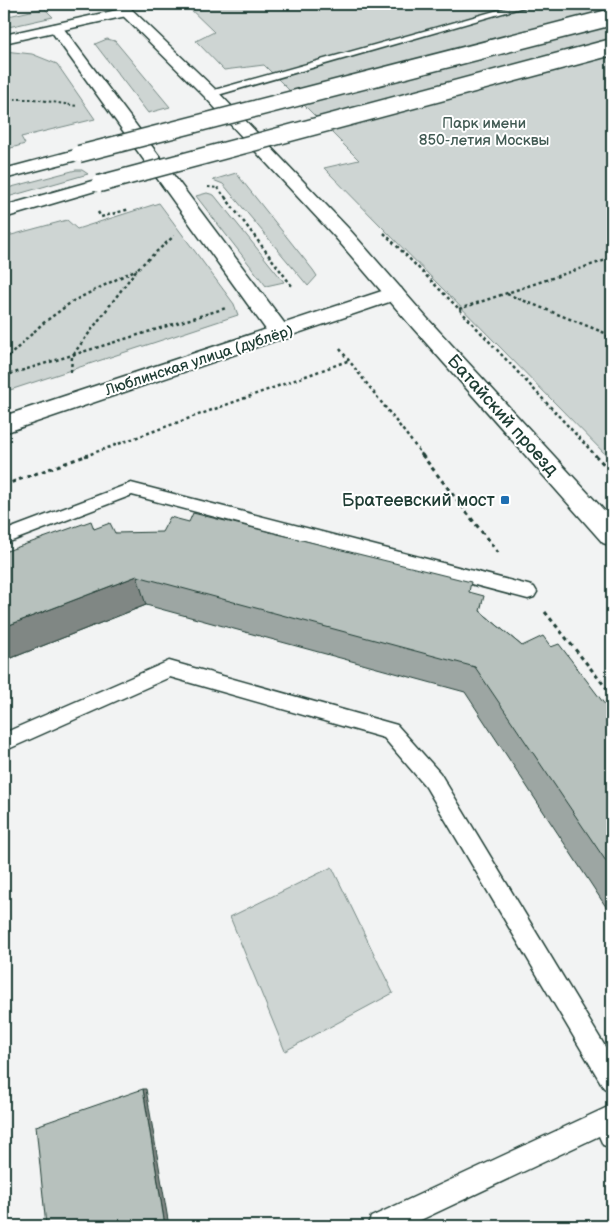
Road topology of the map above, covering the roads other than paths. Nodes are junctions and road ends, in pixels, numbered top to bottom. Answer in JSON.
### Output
{"nodes":[{"id":1,"x":529,"y":4,"type":"edge"},
{"id":2,"x":122,"y":8,"type":"edge"},
{"id":3,"x":612,"y":17,"type":"edge"},
{"id":4,"x":56,"y":28,"type":"junction"},
{"id":5,"x":4,"y":39,"type":"edge"},
{"id":6,"x":612,"y":46,"type":"edge"},
{"id":7,"x":211,"y":94,"type":"junction"},
{"id":8,"x":288,"y":112,"type":"dead end"},
{"id":9,"x":236,"y":120,"type":"junction"},
{"id":10,"x":4,"y":174,"type":"edge"},
{"id":11,"x":4,"y":212,"type":"edge"},
{"id":12,"x":394,"y":294,"type":"junction"},
{"id":13,"x":280,"y":333,"type":"junction"},
{"id":14,"x":4,"y":425,"type":"edge"},
{"id":15,"x":612,"y":536,"type":"edge"},
{"id":16,"x":4,"y":538,"type":"edge"},
{"id":17,"x":528,"y":592,"type":"road end"},
{"id":18,"x":4,"y":742,"type":"edge"},
{"id":19,"x":612,"y":1080,"type":"edge"},
{"id":20,"x":610,"y":1124,"type":"edge"},
{"id":21,"x":380,"y":1226,"type":"edge"}],
"edges":[{"from":1,"to":7,"type":"lane"},
{"from":2,"to":4,"type":"main road"},
{"from":2,"to":7,"type":"main road","name":"Батайский проезд"},
{"from":3,"to":10,"type":"main road","bridge":true},
{"from":4,"to":5,"type":"main road"},
{"from":4,"to":13,"type":"main road"},
{"from":6,"to":11,"type":"main road","bridge":true},
{"from":7,"to":9,"type":"main road","name":"Батайский проезд"},
{"from":8,"to":9,"type":"lane"},
{"from":9,"to":12,"type":"main road","name":"Батайский проезд"},
{"from":12,"to":13,"type":"main road","name":"Люблинская улица (дублёр)"},
{"from":12,"to":15,"type":"main road","name":"Батайский проезд"},
{"from":13,"to":14,"type":"main road","name":"Люблинская улица (дублёр)"},
{"from":16,"to":17,"type":"lane"},
{"from":18,"to":19,"type":"lane"},
{"from":20,"to":21,"type":"lane"}]}
